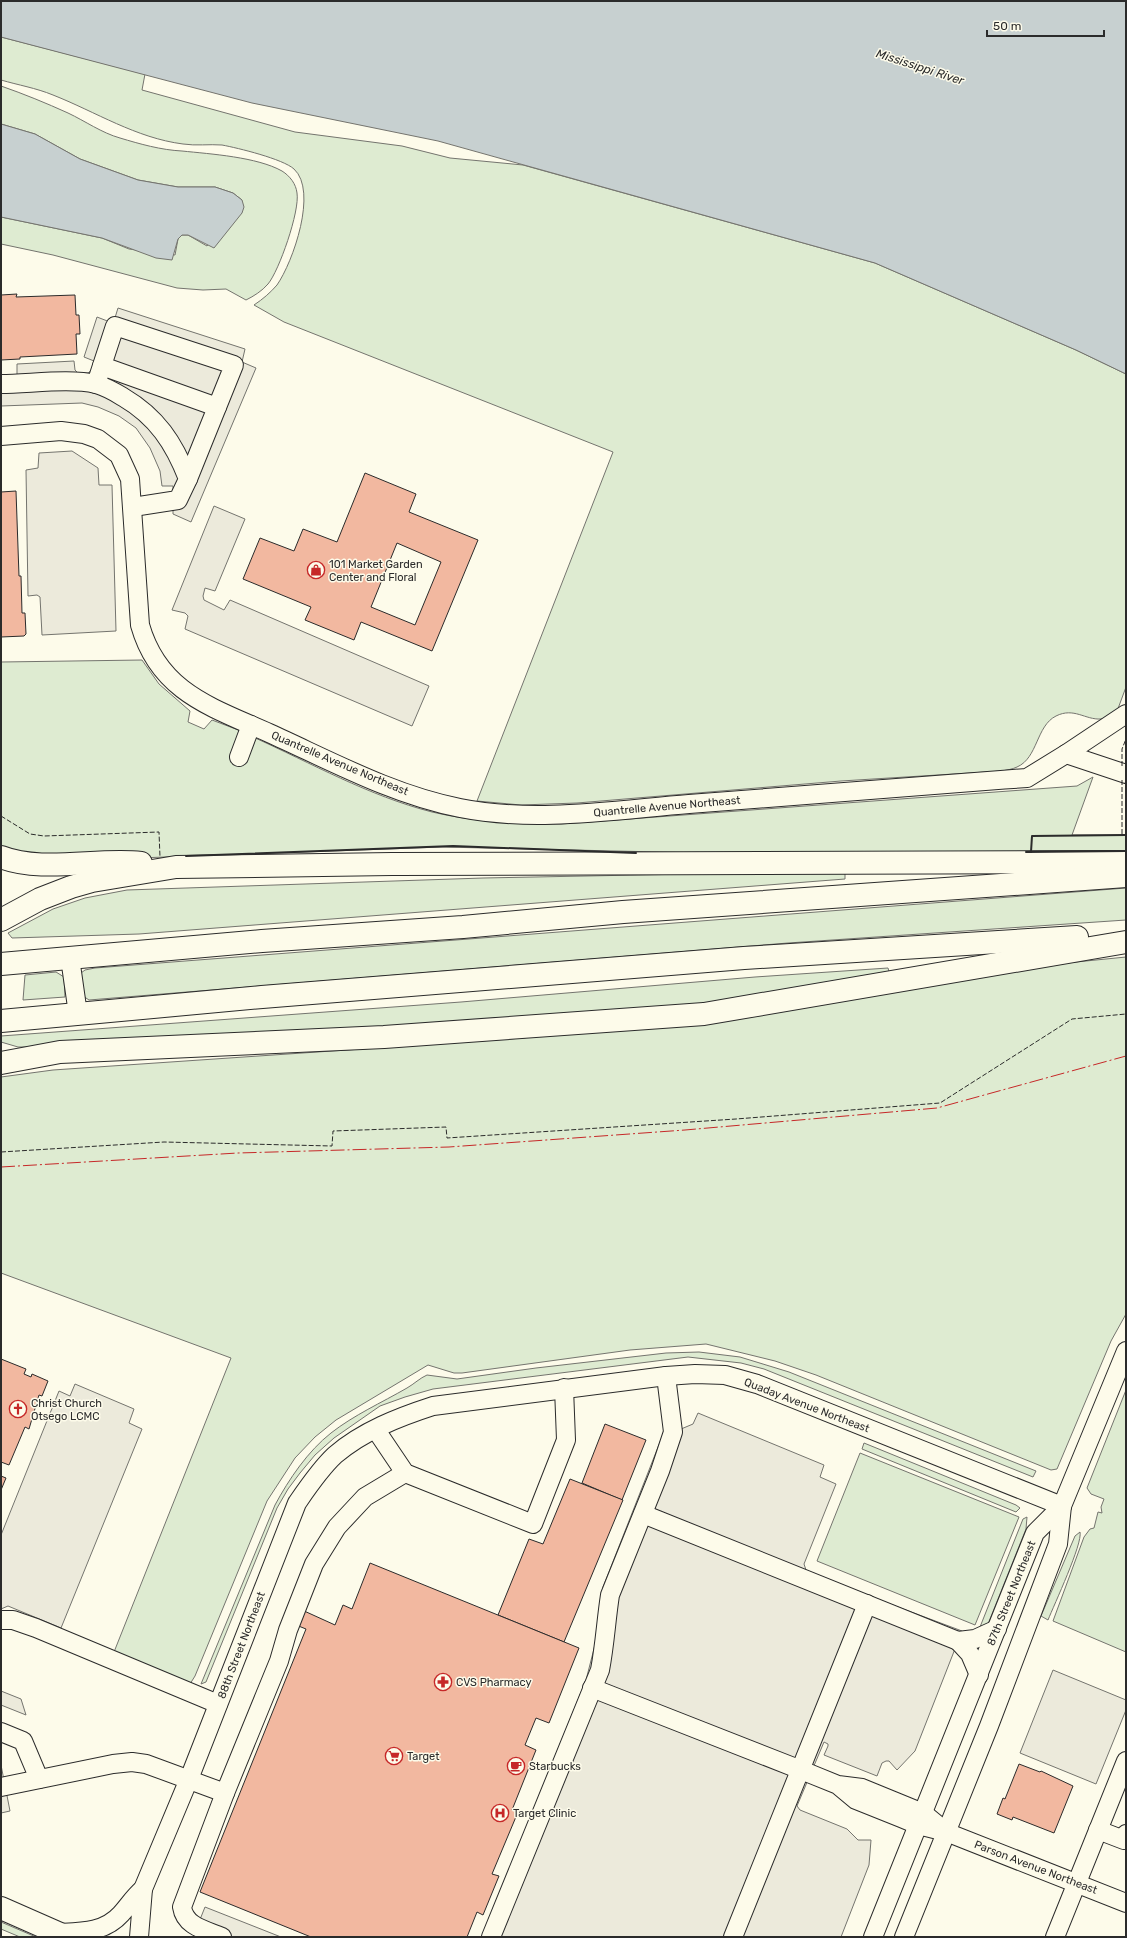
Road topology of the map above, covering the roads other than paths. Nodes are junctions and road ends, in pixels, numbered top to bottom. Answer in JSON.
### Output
{"nodes":[{"id":1,"x":102,"y":366,"type":"junction"},
{"id":2,"x":1,"y":384,"type":"edge"},
{"id":3,"x":96,"y":384,"type":"junction"},
{"id":4,"x":217,"y":407,"type":"junction"},
{"id":5,"x":1,"y":436,"type":"edge"},
{"id":6,"x":188,"y":479,"type":"junction"},
{"id":7,"x":133,"y":507,"type":"junction"},
{"id":8,"x":1126,"y":714,"type":"edge"},
{"id":9,"x":251,"y":725,"type":"junction"},
{"id":10,"x":1066,"y":754,"type":"junction"},
{"id":11,"x":239,"y":757,"type":"dead end"},
{"id":12,"x":1126,"y":774,"type":"edge"},
{"id":13,"x":1,"y":857,"type":"edge"},
{"id":14,"x":1126,"y":862,"type":"edge"},
{"id":15,"x":176,"y":867,"type":"junction"},
{"id":16,"x":1126,"y":876,"type":"edge"},
{"id":17,"x":1,"y":920,"type":"edge"},
{"id":18,"x":1126,"y":934,"type":"edge"},
{"id":19,"x":1126,"y":942,"type":"edge"},
{"id":20,"x":70,"y":958,"type":"junction"},
{"id":21,"x":1,"y":964,"type":"edge"},
{"id":22,"x":78,"y":1014,"type":"junction"},
{"id":23,"x":11,"y":1020,"type":"edge"},
{"id":24,"x":1,"y":1049,"type":"edge"},
{"id":25,"x":60,"y":1052,"type":"junction"},
{"id":26,"x":1,"y":1064,"type":"edge"},
{"id":27,"x":1126,"y":1350,"type":"edge"},
{"id":28,"x":666,"y":1376,"type":"junction"},
{"id":29,"x":564,"y":1388,"type":"junction"},
{"id":30,"x":376,"y":1430,"type":"junction"},
{"id":31,"x":405,"y":1473,"type":"junction"},
{"id":32,"x":1062,"y":1506,"type":"junction"},
{"id":33,"x":643,"y":1514,"type":"junction"},
{"id":34,"x":867,"y":1604,"type":"junction"},
{"id":35,"x":1,"y":1620,"type":"edge"},
{"id":36,"x":997,"y":1629,"type":"junction"},
{"id":37,"x":958,"y":1641,"type":"junction"},
{"id":38,"x":979,"y":1675,"type":"junction"},
{"id":39,"x":592,"y":1688,"type":"junction"},
{"id":40,"x":218,"y":1704,"type":"junction"},
{"id":41,"x":1,"y":1732,"type":"edge"},
{"id":42,"x":1126,"y":1761,"type":"edge"},
{"id":43,"x":801,"y":1770,"type":"junction"},
{"id":44,"x":39,"y":1779,"type":"junction"},
{"id":45,"x":189,"y":1779,"type":"junction"},
{"id":46,"x":1,"y":1787,"type":"edge"},
{"id":47,"x":225,"y":1793,"type":"junction"},
{"id":48,"x":921,"y":1819,"type":"junction"},
{"id":49,"x":1098,"y":1830,"type":"junction"},
{"id":50,"x":946,"y":1832,"type":"junction"},
{"id":51,"x":1126,"y":1834,"type":"edge"},
{"id":52,"x":1076,"y":1882,"type":"junction"},
{"id":53,"x":143,"y":1888,"type":"junction"},
{"id":54,"x":1126,"y":1902,"type":"edge"},
{"id":55,"x":1,"y":1908,"type":"edge"},
{"id":56,"x":62,"y":1935,"type":"edge"},
{"id":57,"x":140,"y":1937,"type":"edge"},
{"id":58,"x":222,"y":1937,"type":"edge"},
{"id":59,"x":492,"y":1937,"type":"edge"},
{"id":60,"x":733,"y":1937,"type":"edge"},
{"id":61,"x":872,"y":1937,"type":"edge"},
{"id":62,"x":904,"y":1937,"type":"edge"},
{"id":63,"x":1055,"y":1937,"type":"edge"}],
"edges":[{"from":1,"to":3,"type":"street"},
{"from":1,"to":4,"type":"street"},
{"from":1,"to":4,"type":"street"},
{"from":2,"to":3,"type":"street"},
{"from":3,"to":6,"type":"street"},
{"from":4,"to":6,"type":"street"},
{"from":5,"to":7,"type":"street","name":"Quantrelle Avenue Northeast"},
{"from":6,"to":7,"type":"street"},
{"from":7,"to":9,"type":"street","name":"Quantrelle Avenue Northeast"},
{"from":8,"to":10,"type":"street","name":"Quantrelle Avenue Northeast"},
{"from":9,"to":10,"type":"street","name":"Quantrelle Avenue Northeast"},
{"from":9,"to":11,"type":"street"},
{"from":10,"to":12,"type":"street"},
{"from":13,"to":15,"type":"main road"},
{"from":14,"to":15,"type":"main road"},
{"from":15,"to":17,"type":"main road"},
{"from":16,"to":20,"type":"main road"},
{"from":18,"to":22,"type":"main road"},
{"from":19,"to":25,"type":"main road"},
{"from":20,"to":21,"type":"main road"},
{"from":20,"to":22,"type":"street"},
{"from":22,"to":23,"type":"main road"},
{"from":24,"to":25,"type":"main road"},
{"from":25,"to":26,"type":"main road"},
{"from":27,"to":32,"type":"street"},
{"from":28,"to":29,"type":"street","name":"Quaday Avenue Northeast"},
{"from":28,"to":32,"type":"street","name":"Quaday Avenue Northeast"},
{"from":28,"to":33,"type":"street"},
{"from":29,"to":30,"type":"street","name":"Quaday Avenue Northeast"},
{"from":29,"to":31,"type":"street"},
{"from":30,"to":31,"type":"street"},
{"from":30,"to":40,"type":"street","name":"88th Street Northeast"},
{"from":31,"to":47,"type":"street"},
{"from":32,"to":36,"type":"street","name":"87th Street Northeast"},
{"from":32,"to":50,"type":"street"},
{"from":33,"to":34,"type":"street"},
{"from":33,"to":39,"type":"street"},
{"from":34,"to":37,"type":"street"},
{"from":34,"to":43,"type":"street"},
{"from":35,"to":40,"type":"street"},
{"from":36,"to":37,"type":"street"},
{"from":36,"to":38,"type":"street","name":"87th Street Northeast"},
{"from":37,"to":38,"type":"street"},
{"from":38,"to":48,"type":"street","name":"87th Street Northeast"},
{"from":39,"to":43,"type":"street","name":"Parson Avenue Northeast"},
{"from":39,"to":59,"type":"street"},
{"from":40,"to":45,"type":"street","name":"88th Street Northeast"},
{"from":41,"to":44,"type":"street"},
{"from":42,"to":49,"type":"street"},
{"from":43,"to":48,"type":"street","name":"Parson Avenue Northeast"},
{"from":43,"to":60,"type":"street"},
{"from":44,"to":45,"type":"street"},
{"from":44,"to":46,"type":"street"},
{"from":45,"to":47,"type":"street"},
{"from":45,"to":53,"type":"street","name":"88th Street Northeast"},
{"from":47,"to":58,"type":"street"},
{"from":48,"to":50,"type":"street","name":"Parson Avenue Northeast"},
{"from":48,"to":61,"type":"street","name":"87th Street Northeast"},
{"from":49,"to":51,"type":"street"},
{"from":49,"to":52,"type":"street"},
{"from":50,"to":52,"type":"street","name":"Parson Avenue Northeast"},
{"from":50,"to":62,"type":"street"},
{"from":52,"to":54,"type":"street","name":"Parson Avenue Northeast"},
{"from":52,"to":63,"type":"street"},
{"from":53,"to":56,"type":"street","name":"88th Street Northeast"},
{"from":53,"to":57,"type":"street","name":"88th Street Northeast"},
{"from":55,"to":56,"type":"main road"}]}
